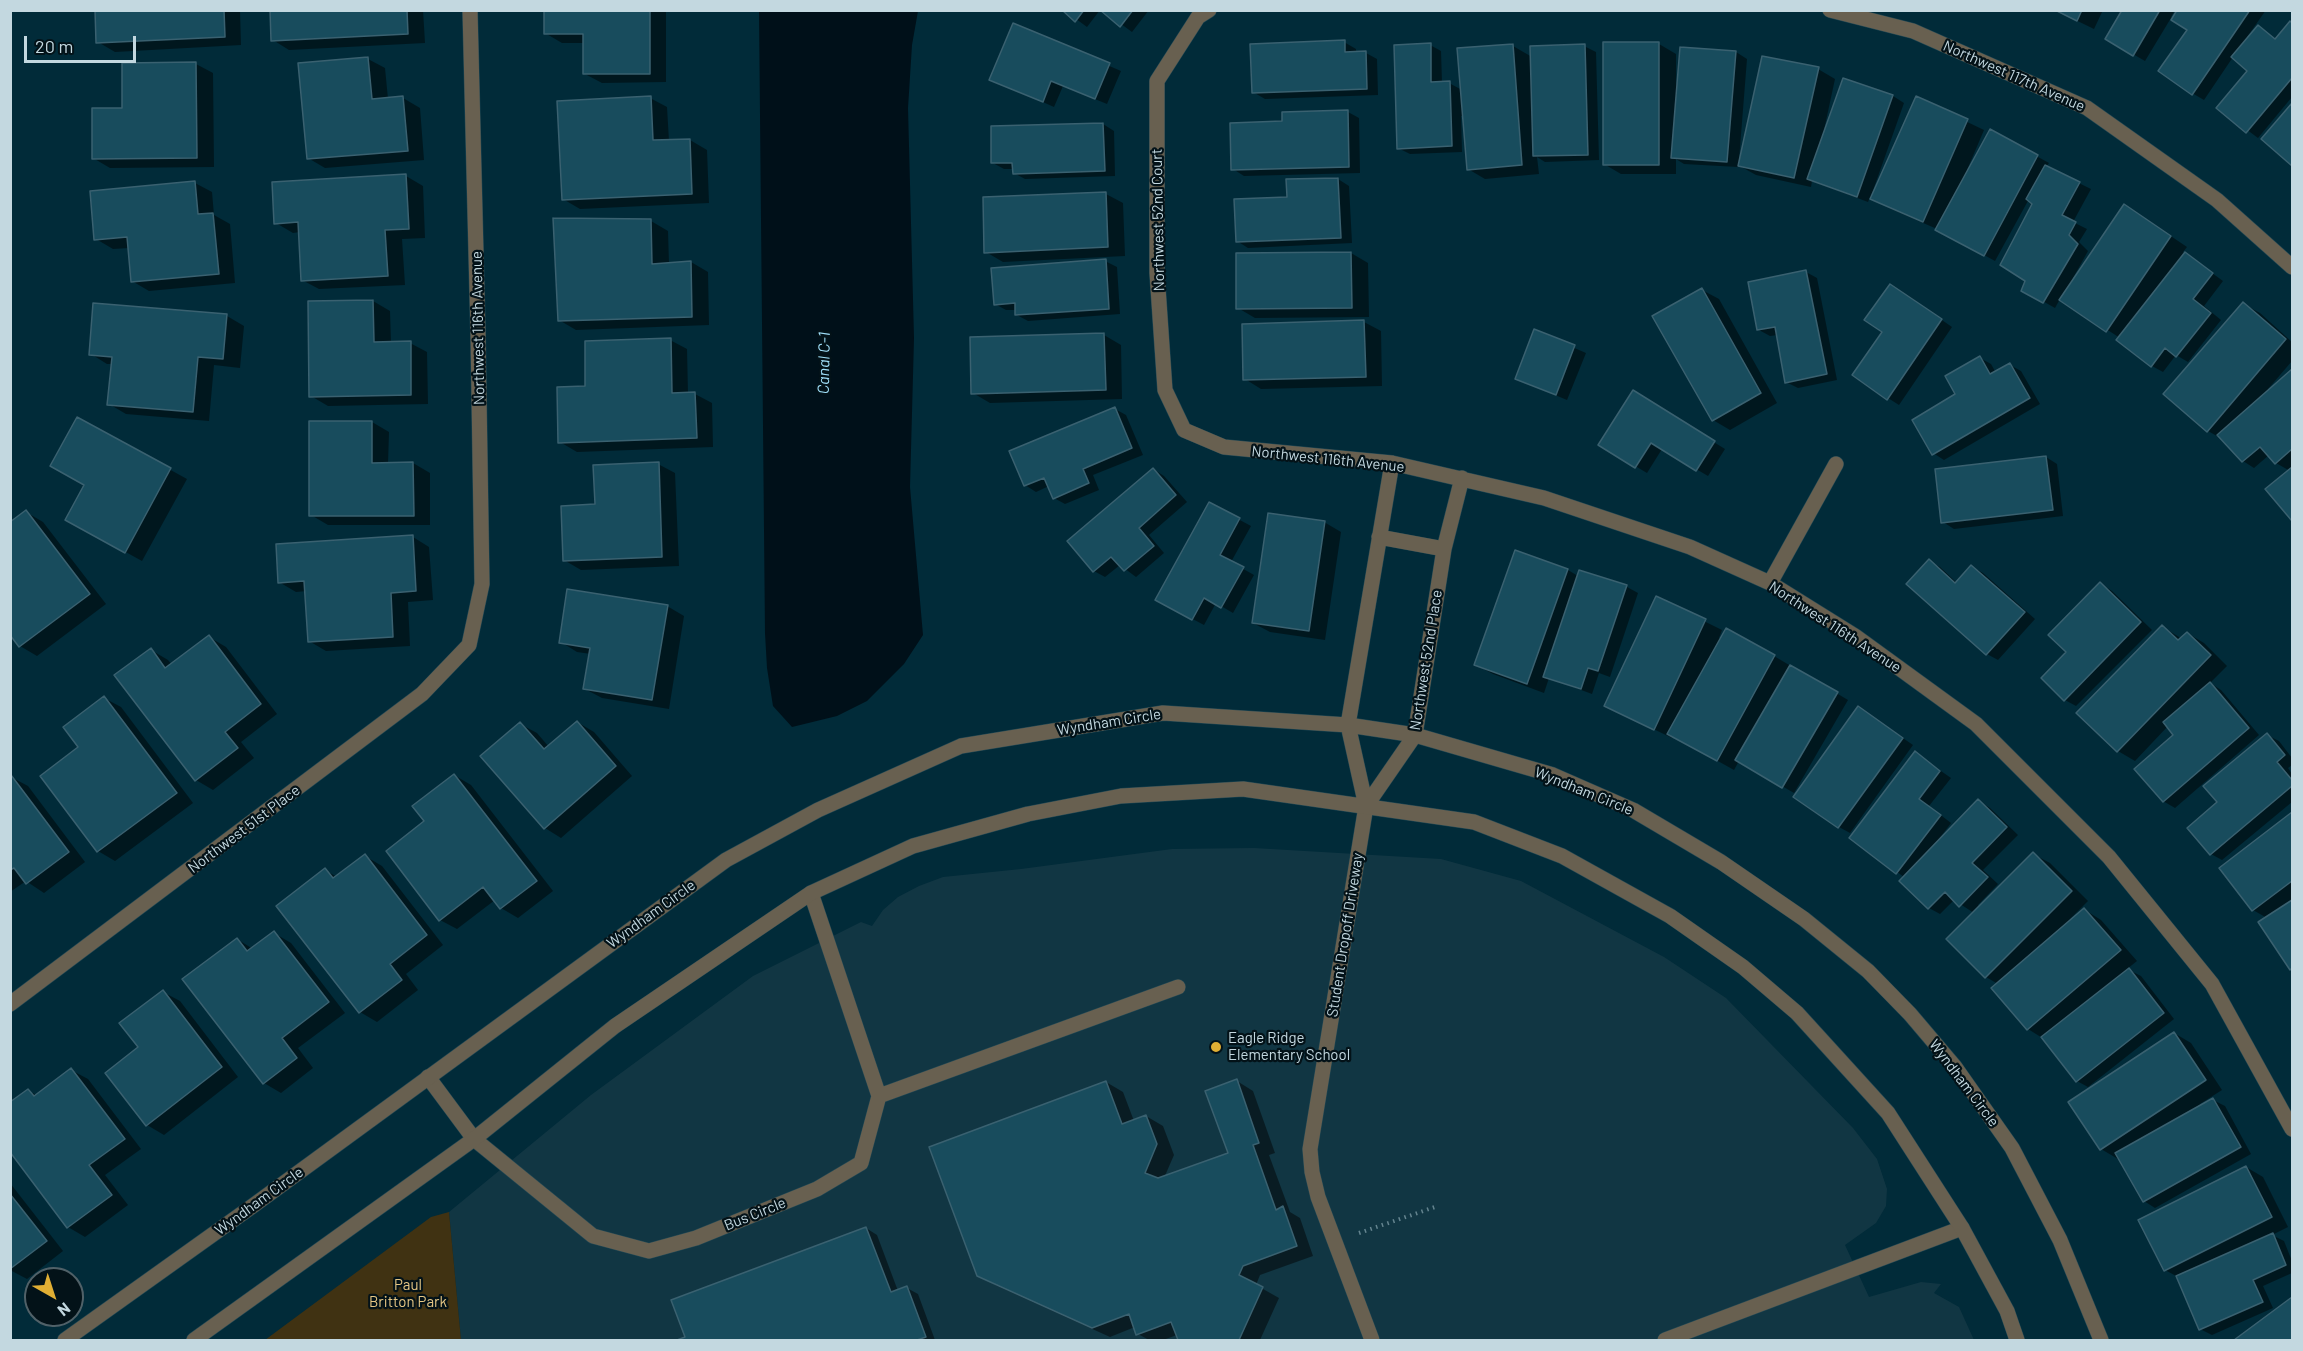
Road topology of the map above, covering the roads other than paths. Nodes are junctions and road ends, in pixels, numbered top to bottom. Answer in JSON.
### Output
{"nodes":[{"id":1,"x":470,"y":10,"type":"edge"},
{"id":2,"x":1830,"y":10,"type":"edge"},
{"id":3,"x":1204,"y":14,"type":"edge"},
{"id":4,"x":2292,"y":267,"type":"edge"},
{"id":5,"x":1184,"y":430,"type":"joint"},
{"id":6,"x":1392,"y":464,"type":"junction"},
{"id":7,"x":1836,"y":464,"type":"dead end"},
{"id":8,"x":1462,"y":478,"type":"junction"},
{"id":9,"x":1379,"y":537,"type":"junction"},
{"id":10,"x":1444,"y":549,"type":"junction"},
{"id":11,"x":1770,"y":583,"type":"junction"},
{"id":12,"x":469,"y":645,"type":"joint"},
{"id":13,"x":1348,"y":725,"type":"junction"},
{"id":14,"x":1415,"y":735,"type":"junction"},
{"id":15,"x":1366,"y":806,"type":"junction"},
{"id":16,"x":811,"y":893,"type":"junction"},
{"id":17,"x":1178,"y":987,"type":"dead end"},
{"id":18,"x":10,"y":1004,"type":"edge"},
{"id":19,"x":428,"y":1077,"type":"junction"},
{"id":20,"x":879,"y":1096,"type":"junction"},
{"id":21,"x":2292,"y":1129,"type":"edge"},
{"id":22,"x":474,"y":1139,"type":"junction"},
{"id":23,"x":1962,"y":1228,"type":"junction"},
{"id":24,"x":65,"y":1341,"type":"edge"},
{"id":25,"x":194,"y":1341,"type":"edge"},
{"id":26,"x":1372,"y":1341,"type":"edge"},
{"id":27,"x":1665,"y":1341,"type":"edge"},
{"id":28,"x":2017,"y":1341,"type":"edge"},
{"id":29,"x":2101,"y":1341,"type":"edge"}],
"edges":[{"from":1,"to":12,"type":"street","name":"Northwest 116th Avenue"},
{"from":2,"to":4,"type":"street","name":"Northwest 117th Avenue"},
{"from":3,"to":5,"type":"street","name":"Northwest 52nd Court"},
{"from":5,"to":6,"type":"street","name":"Northwest 116th Avenue"},
{"from":6,"to":8,"type":"street","name":"Northwest 116th Avenue"},
{"from":6,"to":9,"type":"street"},
{"from":7,"to":11,"type":"street"},
{"from":8,"to":10,"type":"street","name":"Northwest 52nd Place"},
{"from":8,"to":11,"type":"street","name":"Northwest 116th Avenue"},
{"from":9,"to":10,"type":"street"},
{"from":9,"to":13,"type":"street"},
{"from":10,"to":14,"type":"street","name":"Northwest 52nd Place"},
{"from":11,"to":21,"type":"street","name":"Northwest 116th Avenue"},
{"from":12,"to":18,"type":"street","name":"Northwest 51st Place"},
{"from":13,"to":14,"type":"street","name":"Wyndham Circle"},
{"from":13,"to":15,"type":"street"},
{"from":13,"to":19,"type":"street","name":"Wyndham Circle"},
{"from":14,"to":15,"type":"street","name":"Northwest 52nd Place"},
{"from":14,"to":29,"type":"street","name":"Wyndham Circle"},
{"from":15,"to":16,"type":"street"},
{"from":15,"to":23,"type":"street"},
{"from":15,"to":26,"type":"street","name":"Student Dropoff Driveway"},
{"from":16,"to":20,"type":"street"},
{"from":16,"to":22,"type":"street"},
{"from":17,"to":20,"type":"street"},
{"from":19,"to":22,"type":"street","name":"Bus Circle"},
{"from":19,"to":24,"type":"street","name":"Wyndham Circle"},
{"from":20,"to":22,"type":"street","name":"Bus Circle"},
{"from":22,"to":25,"type":"street"},
{"from":23,"to":27,"type":"street"},
{"from":23,"to":28,"type":"street"}]}
